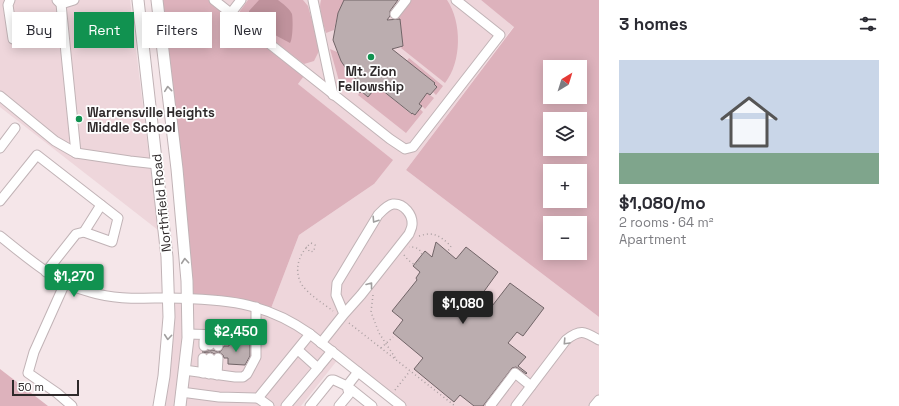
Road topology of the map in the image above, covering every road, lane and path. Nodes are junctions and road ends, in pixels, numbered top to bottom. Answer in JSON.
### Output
{"nodes":[{"id":1,"x":10,"y":0,"type":"edge"},
{"id":2,"x":74,"y":0,"type":"edge"},
{"id":3,"x":138,"y":0,"type":"edge"},
{"id":4,"x":157,"y":0,"type":"edge"},
{"id":5,"x":214,"y":0,"type":"edge"},
{"id":6,"x":241,"y":0,"type":"edge"},
{"id":7,"x":313,"y":0,"type":"edge"},
{"id":8,"x":406,"y":0,"type":"edge"},
{"id":9,"x":456,"y":0,"type":"edge"},
{"id":10,"x":59,"y":2,"type":"edge"},
{"id":11,"x":231,"y":12,"type":"edge"},
{"id":12,"x":233,"y":12,"type":"edge"},
{"id":13,"x":396,"y":14,"type":"dead end"},
{"id":14,"x":12,"y":32,"type":"edge"},
{"id":15,"x":275,"y":48,"type":"edge"},
{"id":16,"x":333,"y":95,"type":"junction"},
{"id":17,"x":0,"y":96,"type":"edge"},
{"id":18,"x":16,"y":128,"type":"dead end"},
{"id":19,"x":0,"y":148,"type":"edge"},
{"id":20,"x":76,"y":153,"type":"junction"},
{"id":21,"x":157,"y":164,"type":"junction"},
{"id":22,"x":0,"y":201,"type":"edge"},
{"id":23,"x":102,"y":205,"type":"junction"},
{"id":24,"x":84,"y":232,"type":"junction"},
{"id":25,"x":419,"y":236,"type":"dead end"},
{"id":26,"x":0,"y":237,"type":"edge"},
{"id":27,"x":306,"y":247,"type":"junction"},
{"id":28,"x":409,"y":247,"type":"dead end"},
{"id":29,"x":448,"y":251,"type":"dead end"},
{"id":30,"x":404,"y":255,"type":"dead end"},
{"id":31,"x":46,"y":272,"type":"junction"},
{"id":32,"x":65,"y":282,"type":"junction"},
{"id":33,"x":373,"y":293,"type":"dead end"},
{"id":34,"x":169,"y":298,"type":"junction"},
{"id":35,"x":188,"y":300,"type":"junction"},
{"id":36,"x":256,"y":307,"type":"junction"},
{"id":37,"x":339,"y":313,"type":"junction"},
{"id":38,"x":349,"y":323,"type":"dead end"},
{"id":39,"x":188,"y":334,"type":"junction"},
{"id":40,"x":310,"y":334,"type":"junction"},
{"id":41,"x":256,"y":336,"type":"junction"},
{"id":42,"x":393,"y":337,"type":"dead end"},
{"id":43,"x":599,"y":340,"type":"edge"},
{"id":44,"x":321,"y":343,"type":"junction"},
{"id":45,"x":386,"y":344,"type":"junction"},
{"id":46,"x":381,"y":348,"type":"junction"},
{"id":47,"x":298,"y":350,"type":"junction"},
{"id":48,"x":332,"y":351,"type":"junction"},
{"id":49,"x":210,"y":358,"type":"dead end"},
{"id":50,"x":397,"y":361,"type":"junction"},
{"id":51,"x":318,"y":368,"type":"junction"},
{"id":52,"x":184,"y":370,"type":"junction"},
{"id":53,"x":410,"y":371,"type":"junction"},
{"id":54,"x":358,"y":372,"type":"junction"},
{"id":55,"x":210,"y":374,"type":"junction"},
{"id":56,"x":347,"y":386,"type":"junction"},
{"id":57,"x":531,"y":386,"type":"junction"},
{"id":58,"x":396,"y":390,"type":"dead end"},
{"id":59,"x":182,"y":392,"type":"junction"},
{"id":60,"x":258,"y":398,"type":"junction"},
{"id":61,"x":599,"y":400,"type":"edge"},
{"id":62,"x":219,"y":401,"type":"edge"},
{"id":63,"x":72,"y":406,"type":"edge"},
{"id":64,"x":159,"y":406,"type":"edge"},
{"id":65,"x":180,"y":406,"type":"edge"},
{"id":66,"x":268,"y":406,"type":"edge"},
{"id":67,"x":286,"y":406,"type":"edge"},
{"id":68,"x":310,"y":406,"type":"edge"},
{"id":69,"x":339,"y":406,"type":"edge"},
{"id":70,"x":372,"y":406,"type":"edge"},
{"id":71,"x":400,"y":406,"type":"edge"},
{"id":72,"x":455,"y":406,"type":"edge"},
{"id":73,"x":490,"y":406,"type":"edge"},
{"id":74,"x":516,"y":406,"type":"edge"},
{"id":75,"x":594,"y":406,"type":"edge"}],
"edges":[{"from":1,"to":14,"type":"street"},
{"from":2,"to":10,"type":"street"},
{"from":3,"to":21,"type":"main road","name":"Northfield Road"},
{"from":35,"to":4,"type":"main road","name":"Northfield Road","one_way":true},
{"from":5,"to":11,"type":"street"},
{"from":6,"to":12,"type":"street"},
{"from":7,"to":16,"type":"street"},
{"from":8,"to":13,"type":"street"},
{"from":9,"to":16,"type":"street"},
{"from":10,"to":20,"type":"street"},
{"from":15,"to":16,"type":"street"},
{"from":17,"to":20,"type":"street"},
{"from":18,"to":19,"type":"street"},
{"from":20,"to":21,"type":"street"},
{"from":21,"to":34,"type":"main road","name":"Northfield Road"},
{"from":22,"to":23,"type":"street"},
{"from":23,"to":24,"type":"street"},
{"from":23,"to":24,"type":"street"},
{"from":24,"to":31,"type":"street"},
{"from":25,"to":29,"type":"path"},
{"from":26,"to":31,"type":"street"},
{"from":27,"to":27,"type":"path"},
{"from":27,"to":37,"type":"path"},
{"from":28,"to":30,"type":"path"},
{"from":31,"to":32,"type":"street"},
{"from":32,"to":34,"type":"street"},
{"from":32,"to":63,"type":"street"},
{"from":33,"to":45,"type":"path"},
{"from":34,"to":35,"type":"street"},
{"from":34,"to":64,"type":"main road","name":"Northfield Road","one_way":true},
{"from":35,"to":36,"type":"street"},
{"from":35,"to":39,"type":"main road","name":"Northfield Road"},
{"from":36,"to":40,"type":"street"},
{"from":36,"to":41,"type":"street"},
{"from":37,"to":37,"type":"street","one_way":true},
{"from":37,"to":44,"type":"street"},
{"from":38,"to":46,"type":"path"},
{"from":39,"to":41,"type":"street"},
{"from":39,"to":52,"type":"main road","name":"Northfield Road"},
{"from":40,"to":44,"type":"street"},
{"from":40,"to":47,"type":"street"},
{"from":41,"to":55,"type":"street"},
{"from":42,"to":45,"type":"path"},
{"from":43,"to":57,"type":"street","one_way":true},
{"from":44,"to":48,"type":"street"},
{"from":45,"to":46,"type":"path"},
{"from":45,"to":50,"type":"path"},
{"from":46,"to":50,"type":"path"},
{"from":47,"to":51,"type":"street"},
{"from":47,"to":60,"type":"street"},
{"from":48,"to":51,"type":"street"},
{"from":48,"to":54,"type":"street"},
{"from":49,"to":55,"type":"street"},
{"from":50,"to":53,"type":"path"},
{"from":51,"to":67,"type":"street"},
{"from":52,"to":55,"type":"street"},
{"from":52,"to":59,"type":"main road","name":"Northfield Road"},
{"from":53,"to":58,"type":"path"},
{"from":53,"to":72,"type":"path"},
{"from":54,"to":56,"type":"street"},
{"from":54,"to":71,"type":"street"},
{"from":56,"to":68,"type":"street"},
{"from":56,"to":69,"type":"street"},
{"from":56,"to":70,"type":"street"},
{"from":57,"to":73,"type":"street"},
{"from":57,"to":74,"type":"street"},
{"from":59,"to":62,"type":"street"},
{"from":59,"to":65,"type":"main road","name":"Northfield Road"},
{"from":60,"to":62,"type":"street"},
{"from":60,"to":66,"type":"street"},
{"from":61,"to":75,"type":"street"}]}
